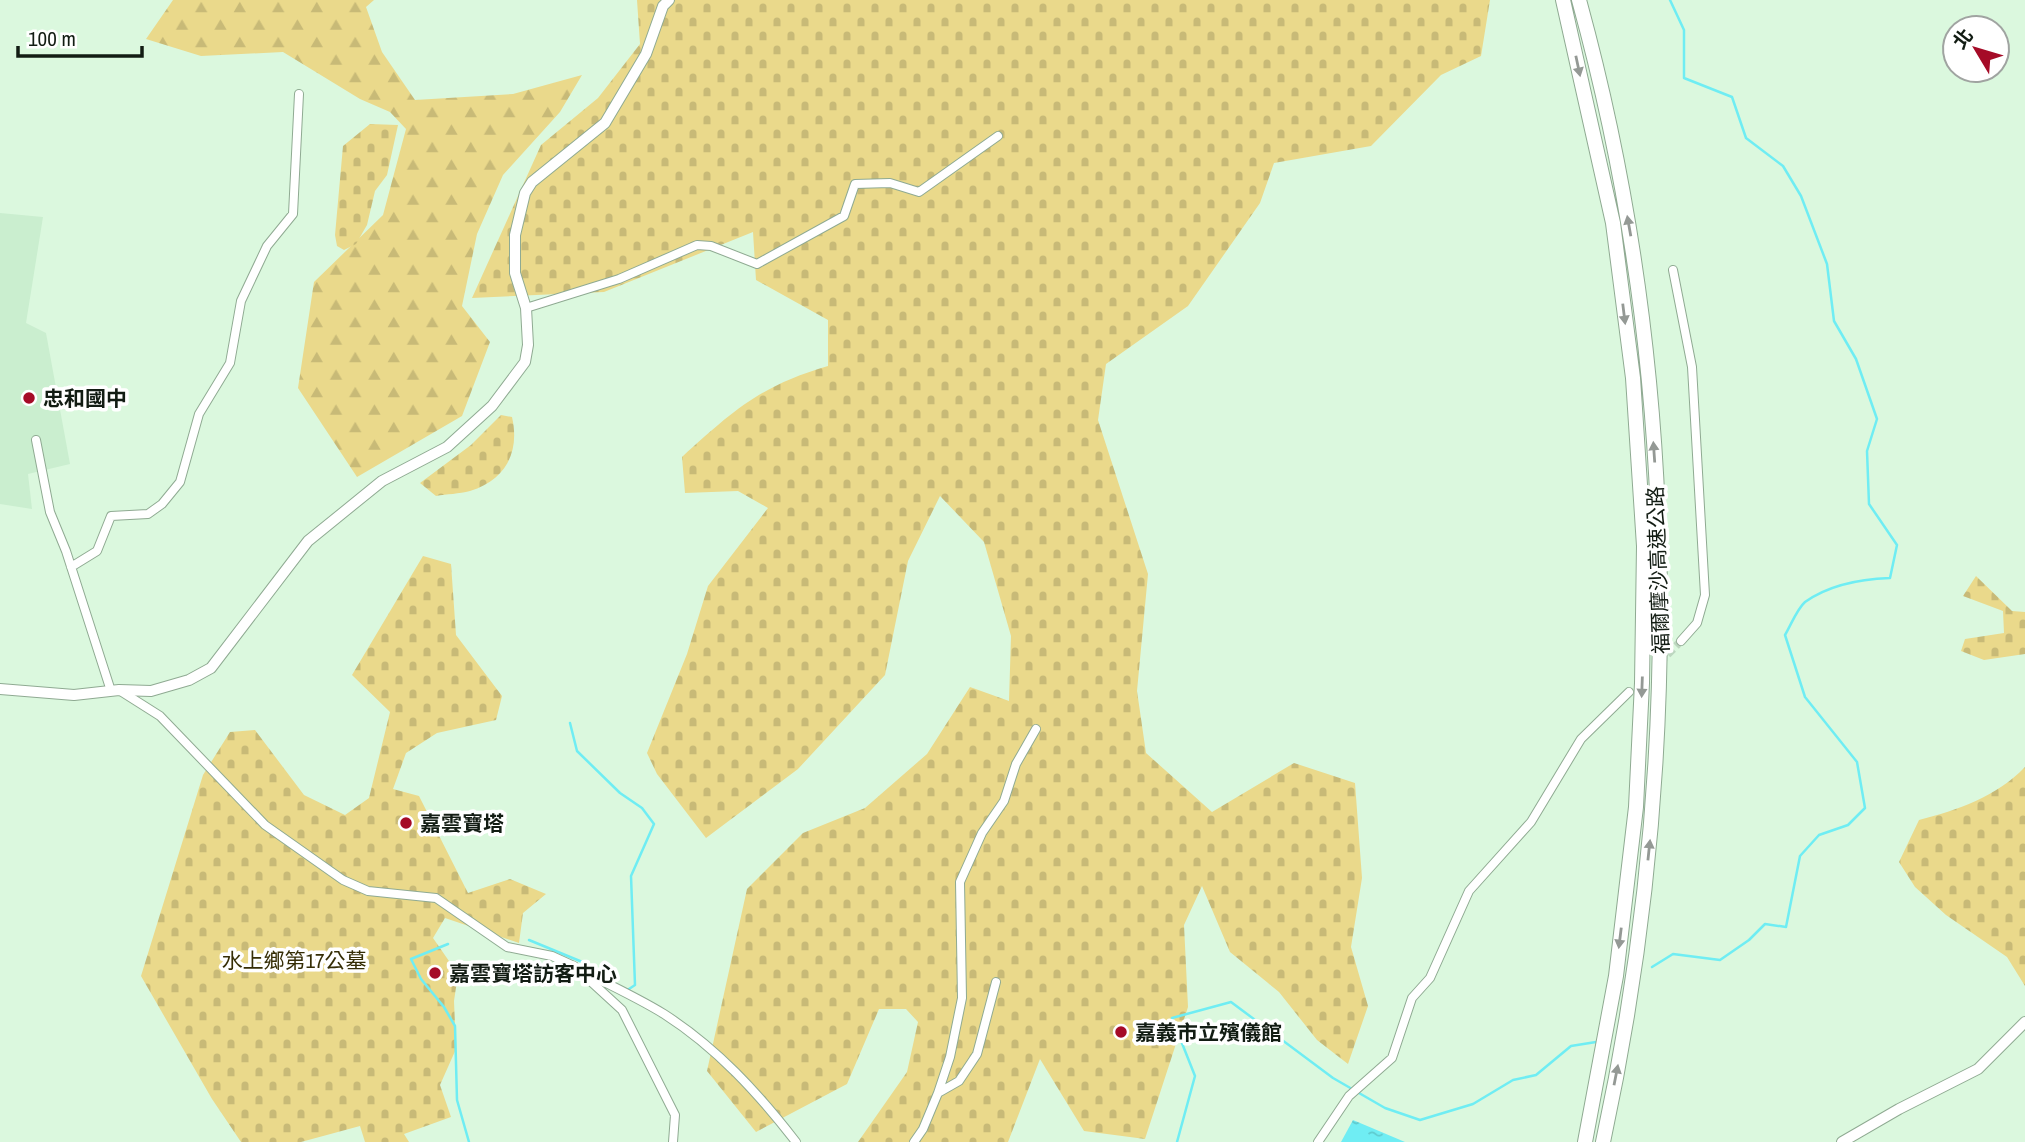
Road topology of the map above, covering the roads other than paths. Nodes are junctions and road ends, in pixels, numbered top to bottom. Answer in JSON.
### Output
{"nodes":[{"id":1,"x":669,"y":0,"type":"edge"},
{"id":2,"x":1563,"y":0,"type":"edge"},
{"id":3,"x":1579,"y":0,"type":"edge"},
{"id":4,"x":299,"y":94,"type":"dead end"},
{"id":5,"x":998,"y":136,"type":"dead end"},
{"id":6,"x":1673,"y":270,"type":"dead end"},
{"id":7,"x":526,"y":308,"type":"junction"},
{"id":8,"x":36,"y":440,"type":"dead end"},
{"id":9,"x":71,"y":567,"type":"junction"},
{"id":10,"x":1681,"y":641,"type":"tunnel mouth"},
{"id":11,"x":0,"y":689,"type":"edge"},
{"id":12,"x":115,"y":690,"type":"junction"},
{"id":13,"x":1629,"y":692,"type":"dead end"},
{"id":14,"x":1036,"y":729,"type":"dead end"},
{"id":15,"x":574,"y":966,"type":"junction"},
{"id":16,"x":996,"y":982,"type":"dead end"},
{"id":17,"x":2025,"y":1022,"type":"edge"},
{"id":18,"x":938,"y":1093,"type":"junction"},
{"id":19,"x":673,"y":1142,"type":"edge"},
{"id":20,"x":796,"y":1142,"type":"edge"},
{"id":21,"x":914,"y":1142,"type":"edge"},
{"id":22,"x":1318,"y":1142,"type":"edge"},
{"id":23,"x":1586,"y":1142,"type":"edge"},
{"id":24,"x":1603,"y":1142,"type":"edge"},
{"id":25,"x":1842,"y":1142,"type":"edge"}],
"edges":[{"from":1,"to":7,"type":"street"},
{"from":2,"to":23,"type":"highway","name":"福爾摩沙高速公路","one_way":true},
{"from":24,"to":3,"type":"highway","name":"福爾摩沙高速公路","one_way":true},
{"from":4,"to":9,"type":"street"},
{"from":5,"to":7,"type":"street"},
{"from":6,"to":10,"type":"street"},
{"from":7,"to":12,"type":"street"},
{"from":8,"to":9,"type":"street"},
{"from":9,"to":12,"type":"street"},
{"from":11,"to":12,"type":"street"},
{"from":12,"to":15,"type":"street"},
{"from":13,"to":22,"type":"street"},
{"from":14,"to":18,"type":"street"},
{"from":15,"to":19,"type":"street"},
{"from":15,"to":20,"type":"street"},
{"from":16,"to":18,"type":"street"},
{"from":17,"to":25,"type":"street"},
{"from":18,"to":21,"type":"street"}]}
